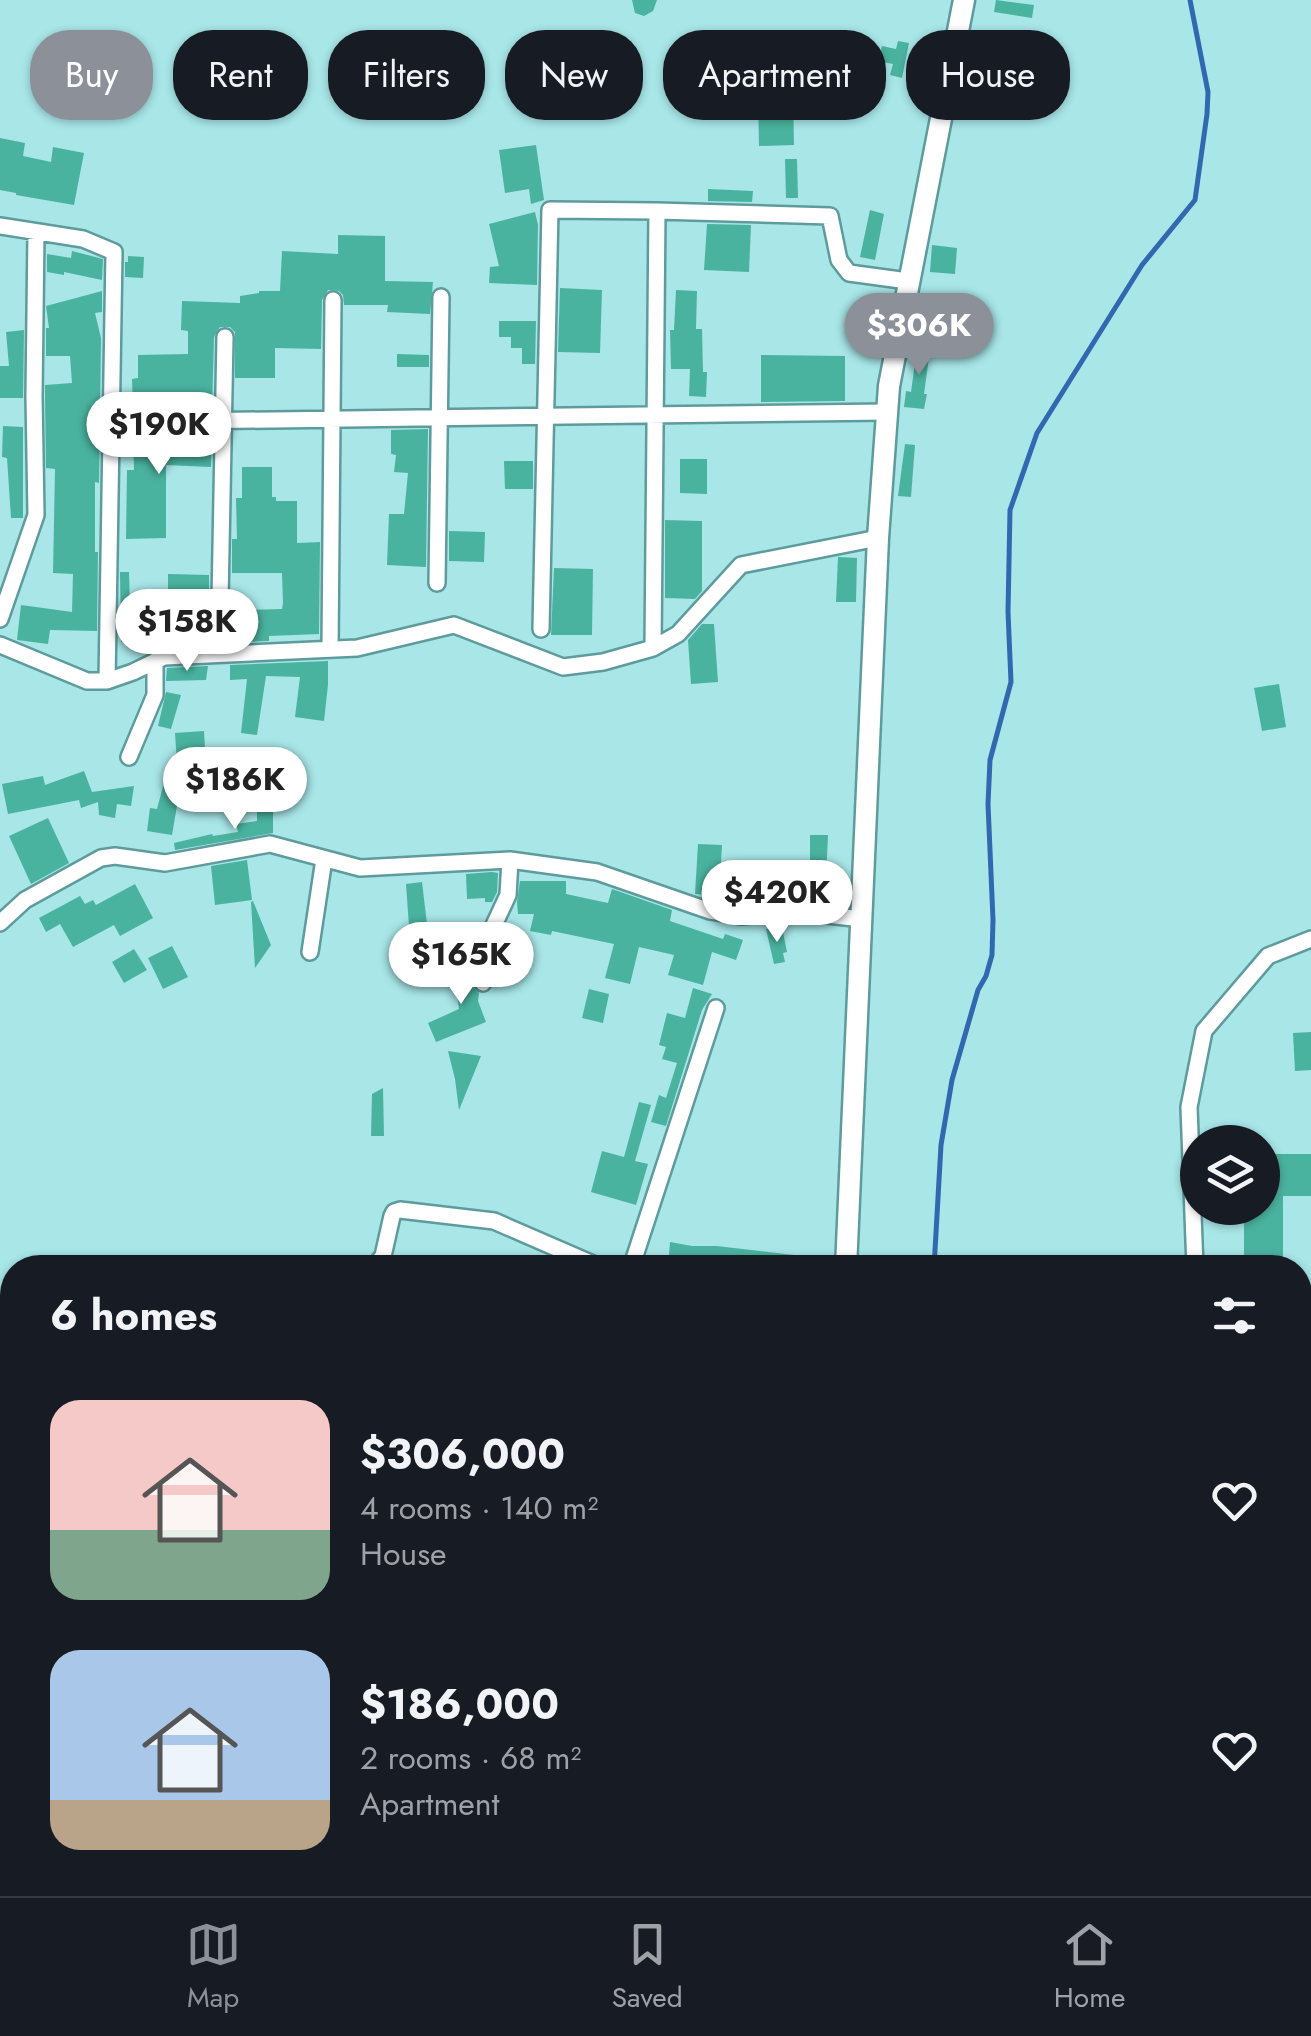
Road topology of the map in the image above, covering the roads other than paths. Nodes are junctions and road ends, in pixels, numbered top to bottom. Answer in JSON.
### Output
{"nodes":[{"id":1,"x":964,"y":0,"type":"edge"},
{"id":2,"x":657,"y":210,"type":"junction"},
{"id":3,"x":0,"y":226,"type":"edge"},
{"id":4,"x":36,"y":232,"type":"junction"},
{"id":5,"x":908,"y":281,"type":"junction"},
{"id":6,"x":442,"y":296,"type":"dead end"},
{"id":7,"x":333,"y":300,"type":"dead end"},
{"id":8,"x":225,"y":336,"type":"dead end"},
{"id":9,"x":887,"y":412,"type":"junction"},
{"id":10,"x":655,"y":415,"type":"junction"},
{"id":11,"x":546,"y":416,"type":"junction"},
{"id":12,"x":440,"y":418,"type":"junction"},
{"id":13,"x":332,"y":419,"type":"junction"},
{"id":14,"x":224,"y":420,"type":"junction"},
{"id":15,"x":110,"y":422,"type":"junction"},
{"id":16,"x":878,"y":538,"type":"junction"},
{"id":17,"x":437,"y":583,"type":"dead end"},
{"id":18,"x":0,"y":619,"type":"edge"},
{"id":19,"x":541,"y":630,"type":"dead end"},
{"id":20,"x":0,"y":645,"type":"edge"},
{"id":21,"x":653,"y":648,"type":"junction"},
{"id":22,"x":330,"y":649,"type":"junction"},
{"id":23,"x":219,"y":653,"type":"junction"},
{"id":24,"x":155,"y":661,"type":"junction"},
{"id":25,"x":106,"y":680,"type":"junction"},
{"id":26,"x":129,"y":757,"type":"dead end"},
{"id":27,"x":324,"y":860,"type":"junction"},
{"id":28,"x":510,"y":860,"type":"junction"},
{"id":29,"x":862,"y":919,"type":"junction"},
{"id":30,"x":0,"y":923,"type":"edge"},
{"id":31,"x":1311,"y":938,"type":"edge"},
{"id":32,"x":310,"y":952,"type":"dead end"},
{"id":33,"x":483,"y":983,"type":"dead end"},
{"id":34,"x":716,"y":1008,"type":"dead end"},
{"id":35,"x":383,"y":1255,"type":"edge"},
{"id":36,"x":572,"y":1255,"type":"edge"},
{"id":37,"x":635,"y":1255,"type":"edge"},
{"id":38,"x":847,"y":1255,"type":"edge"},
{"id":39,"x":1195,"y":1255,"type":"edge"}],
"edges":[{"from":1,"to":5,"type":"main road"},
{"from":2,"to":5,"type":"street"},
{"from":2,"to":10,"type":"street"},
{"from":2,"to":11,"type":"street"},
{"from":3,"to":4,"type":"street"},
{"from":4,"to":15,"type":"street"},
{"from":4,"to":18,"type":"street"},
{"from":5,"to":9,"type":"main road"},
{"from":6,"to":12,"type":"street"},
{"from":7,"to":13,"type":"street"},
{"from":8,"to":14,"type":"street"},
{"from":9,"to":10,"type":"street"},
{"from":9,"to":16,"type":"main road"},
{"from":10,"to":11,"type":"street"},
{"from":10,"to":21,"type":"street"},
{"from":11,"to":12,"type":"street"},
{"from":11,"to":19,"type":"street"},
{"from":12,"to":13,"type":"street"},
{"from":12,"to":17,"type":"street"},
{"from":13,"to":14,"type":"street"},
{"from":13,"to":22,"type":"street"},
{"from":14,"to":15,"type":"street"},
{"from":14,"to":23,"type":"street"},
{"from":15,"to":25,"type":"street"},
{"from":16,"to":21,"type":"street"},
{"from":16,"to":29,"type":"main road"},
{"from":20,"to":25,"type":"street"},
{"from":21,"to":22,"type":"street"},
{"from":22,"to":23,"type":"street"},
{"from":23,"to":24,"type":"street"},
{"from":24,"to":25,"type":"street"},
{"from":24,"to":26,"type":"street"},
{"from":27,"to":28,"type":"street"},
{"from":27,"to":30,"type":"street"},
{"from":27,"to":32,"type":"street"},
{"from":28,"to":29,"type":"street"},
{"from":28,"to":33,"type":"street"},
{"from":29,"to":38,"type":"main road"},
{"from":31,"to":39,"type":"street"},
{"from":34,"to":37,"type":"street"},
{"from":35,"to":36,"type":"street"}]}
